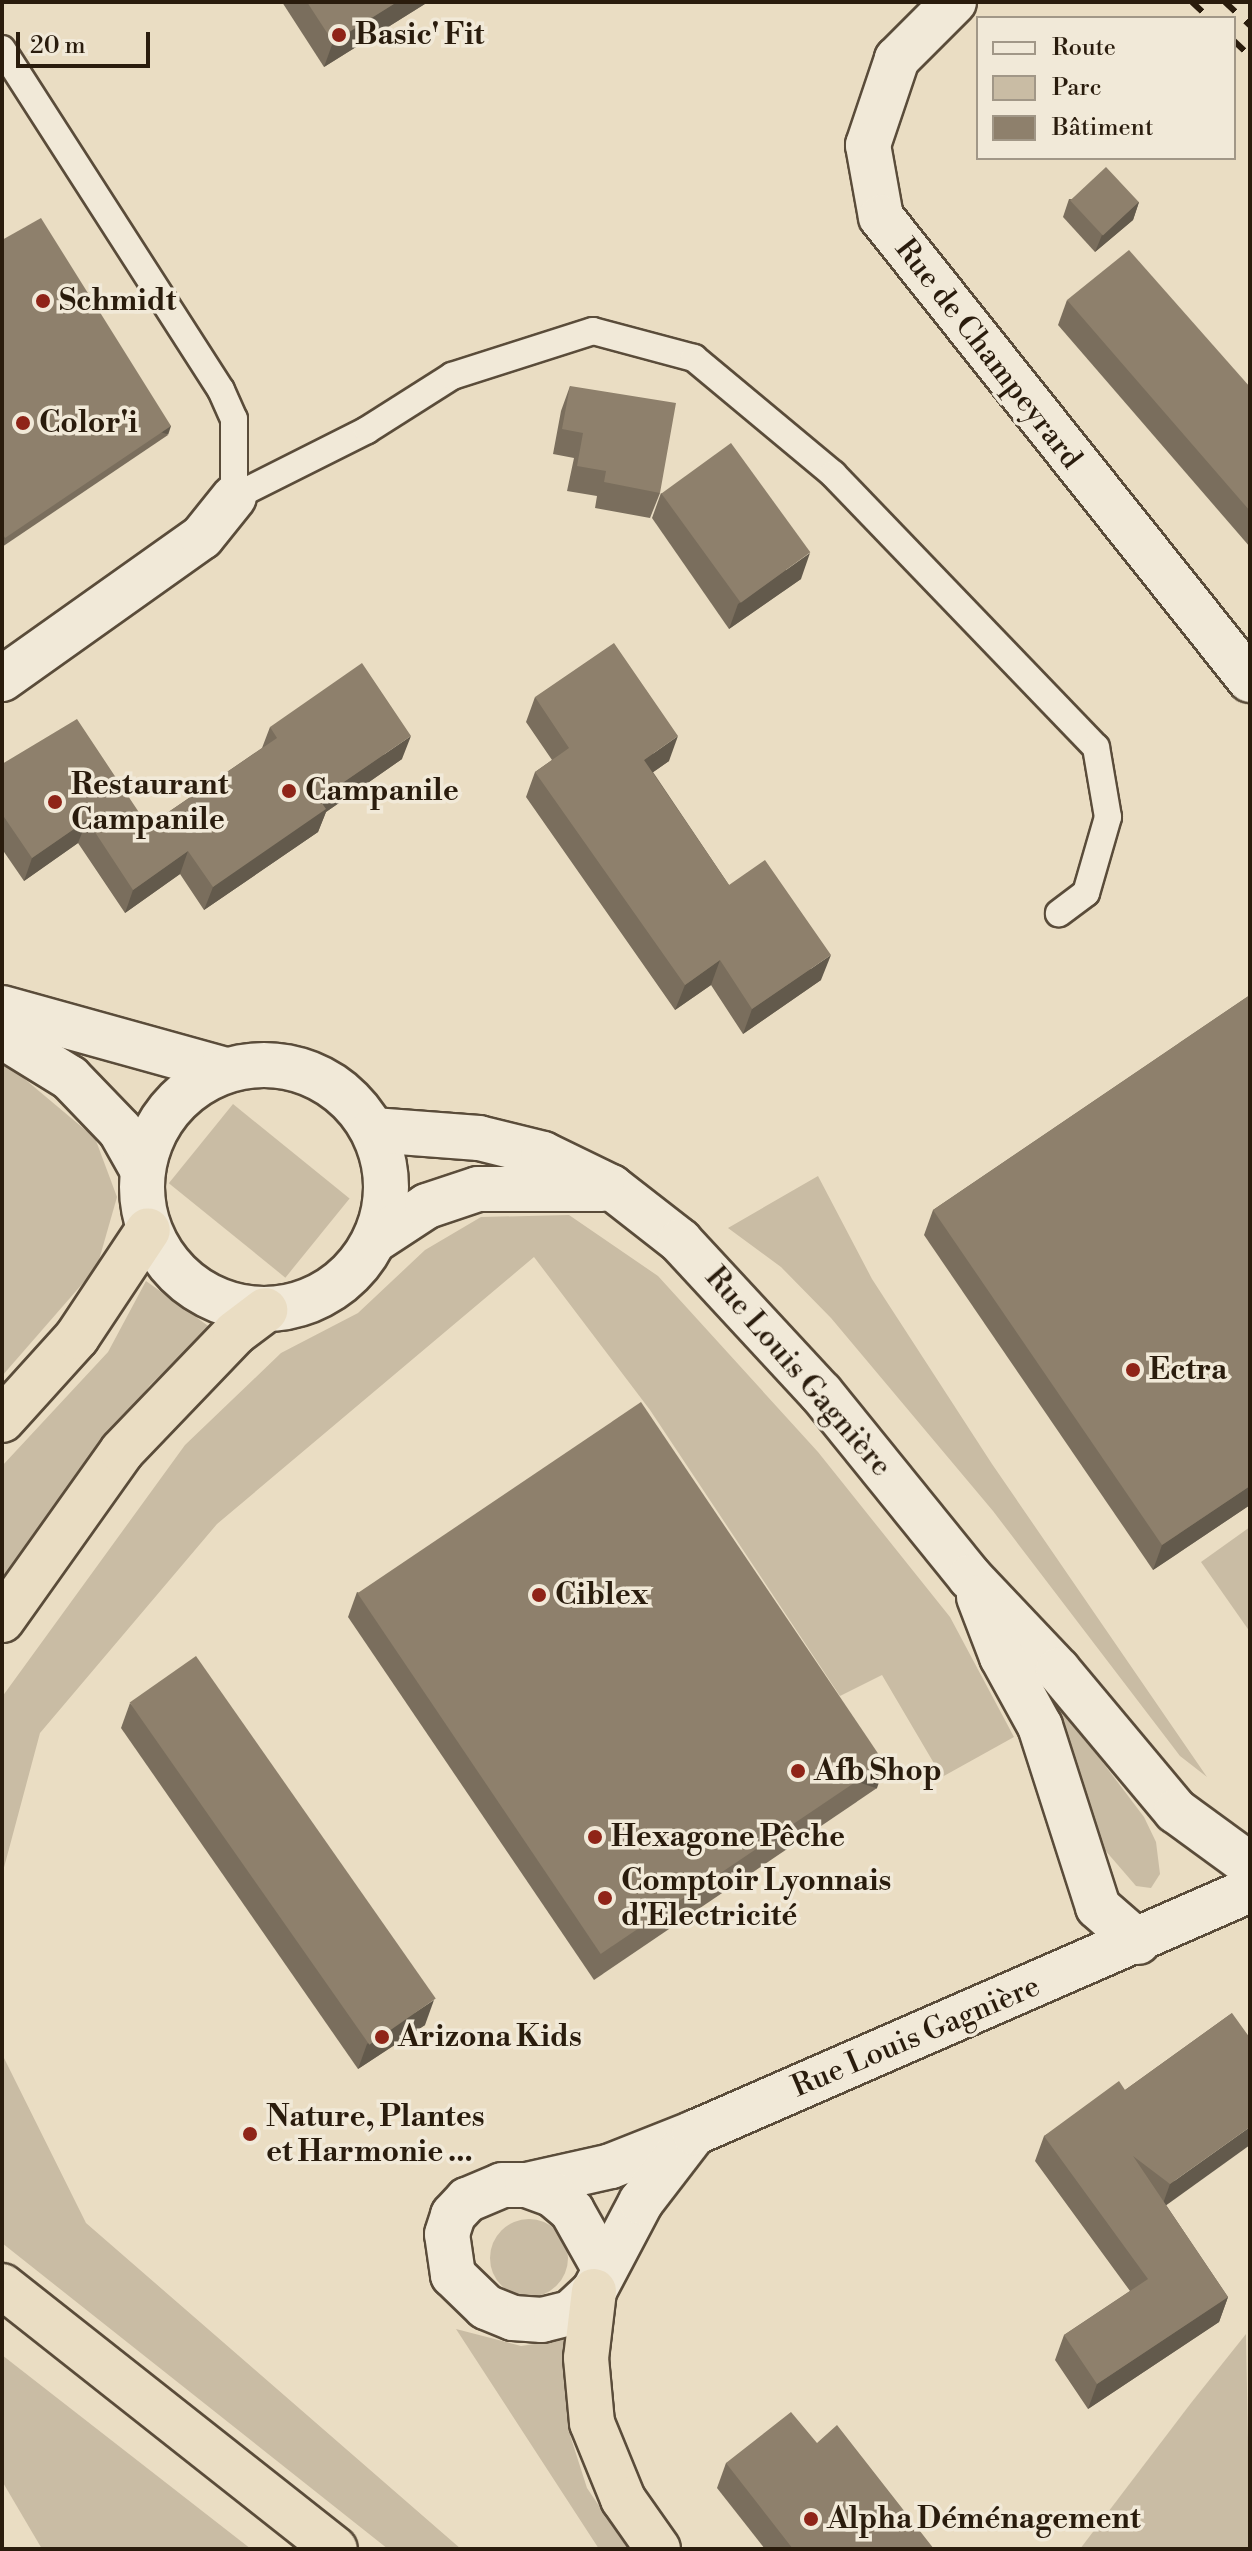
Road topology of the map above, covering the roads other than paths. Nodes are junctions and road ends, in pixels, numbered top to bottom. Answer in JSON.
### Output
{"nodes":[{"id":1,"x":946,"y":10,"type":"edge"},
{"id":2,"x":2,"y":49,"type":"edge"},
{"id":3,"x":234,"y":497,"type":"junction"},
{"id":4,"x":2,"y":650,"type":"edge"},
{"id":5,"x":2,"y":679,"type":"edge"},
{"id":6,"x":1250,"y":680,"type":"edge"},
{"id":7,"x":1059,"y":913,"type":"dead end"},
{"id":8,"x":2,"y":1008,"type":"edge"},
{"id":9,"x":2,"y":1036,"type":"edge"},
{"id":10,"x":225,"y":1070,"type":"junction"},
{"id":11,"x":373,"y":1130,"type":"junction"},
{"id":12,"x":142,"y":1169,"type":"junction"},
{"id":13,"x":608,"y":1189,"type":"junction"},
{"id":14,"x":148,"y":1230,"type":"junction"},
{"id":15,"x":375,"y":1240,"type":"junction"},
{"id":16,"x":265,"y":1310,"type":"junction"},
{"id":17,"x":2,"y":1420,"type":"edge"},
{"id":18,"x":970,"y":1577,"type":"junction"},
{"id":19,"x":2,"y":1620,"type":"edge"},
{"id":20,"x":1250,"y":1865,"type":"edge"},
{"id":21,"x":1250,"y":1890,"type":"edge"},
{"id":22,"x":1138,"y":1942,"type":"junction"},
{"id":23,"x":694,"y":2133,"type":"junction"},
{"id":24,"x":527,"y":2185,"type":"junction"},
{"id":25,"x":598,"y":2279,"type":"junction"},
{"id":26,"x":2,"y":2286,"type":"edge"},
{"id":27,"x":335,"y":2549,"type":"edge"},
{"id":28,"x":658,"y":2549,"type":"edge"}],
"edges":[{"from":1,"to":6,"type":"street","name":"Rue de Champeyrard"},
{"from":2,"to":3,"type":"lane"},
{"from":3,"to":4,"type":"street"},
{"from":3,"to":5,"type":"street"},
{"from":3,"to":7,"type":"lane"},
{"from":8,"to":10,"type":"street"},
{"from":9,"to":12,"type":"street"},
{"from":10,"to":11,"type":"street"},
{"from":10,"to":12,"type":"street"},
{"from":11,"to":13,"type":"street","name":"Rue Louis Gagnière"},
{"from":11,"to":15,"type":"street"},
{"from":12,"to":14,"type":"street"},
{"from":13,"to":15,"type":"street"},
{"from":13,"to":18,"type":"street","name":"Rue Louis Gagnière"},
{"from":14,"to":16,"type":"street"},
{"from":14,"to":17,"type":"highway"},
{"from":15,"to":16,"type":"street"},
{"from":16,"to":19,"type":"highway"},
{"from":18,"to":20,"type":"street","name":"Rue Louis Gagnière"},
{"from":18,"to":22,"type":"street","name":"Rue Louis Gagnière"},
{"from":21,"to":22,"type":"street","name":"Rue Louis Gagnière"},
{"from":22,"to":23,"type":"street","name":"Rue Louis Gagnière"},
{"from":23,"to":24,"type":"street","name":"Rue Louis Gagnière"},
{"from":23,"to":25,"type":"street","name":"Rue Louis Gagnière"},
{"from":24,"to":25,"type":"street"},
{"from":24,"to":25,"type":"street","name":"Rue Louis Gagnière"},
{"from":25,"to":28,"type":"highway"},
{"from":26,"to":27,"type":"highway"}]}
